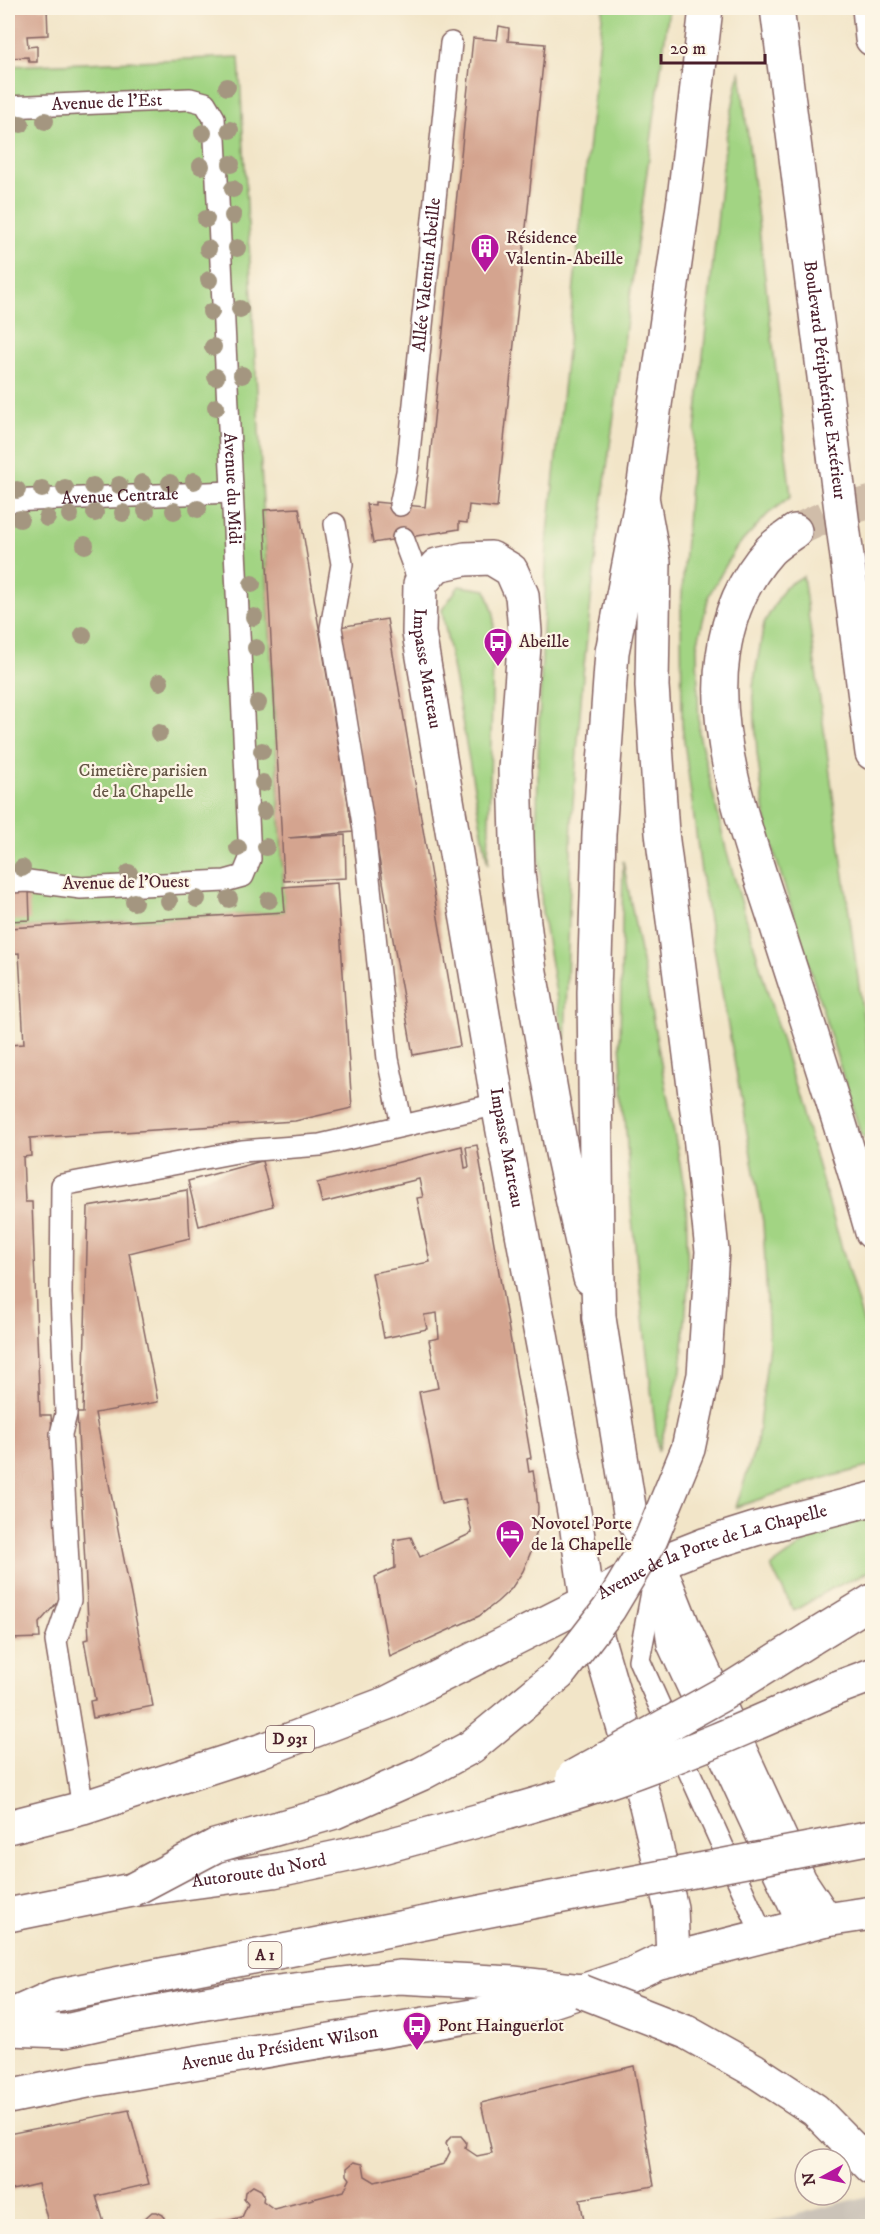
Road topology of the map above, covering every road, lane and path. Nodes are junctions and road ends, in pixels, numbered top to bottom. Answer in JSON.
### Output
{"nodes":[{"id":1,"x":706,"y":8,"type":"edge"},
{"id":2,"x":777,"y":8,"type":"edge"},
{"id":3,"x":869,"y":8,"type":"edge"},
{"id":4,"x":873,"y":39,"type":"edge"},
{"id":5,"x":451,"y":43,"type":"dead end"},
{"id":6,"x":205,"y":103,"type":"joint"},
{"id":7,"x":8,"y":106,"type":"edge"},
{"id":8,"x":232,"y":492,"type":"junction"},
{"id":9,"x":642,"y":497,"type":"junction"},
{"id":10,"x":8,"y":501,"type":"edge"},
{"id":11,"x":400,"y":505,"type":"dead end"},
{"id":12,"x":335,"y":524,"type":"dead end"},
{"id":13,"x":795,"y":531,"type":"tunnel mouth"},
{"id":14,"x":403,"y":538,"type":"dead end"},
{"id":15,"x":420,"y":584,"type":"junction"},
{"id":16,"x":873,"y":753,"type":"edge"},
{"id":17,"x":243,"y":876,"type":"joint"},
{"id":18,"x":8,"y":882,"type":"edge"},
{"id":19,"x":498,"y":1104,"type":"junction"},
{"id":20,"x":402,"y":1125,"type":"junction"},
{"id":21,"x":873,"y":1232,"type":"edge"},
{"id":22,"x":599,"y":1318,"type":"junction"},
{"id":23,"x":873,"y":1499,"type":"edge"},
{"id":24,"x":658,"y":1563,"type":"junction"},
{"id":25,"x":873,"y":1601,"type":"edge"},
{"id":26,"x":587,"y":1602,"type":"junction"},
{"id":27,"x":873,"y":1676,"type":"edge"},
{"id":28,"x":83,"y":1809,"type":"junction"},
{"id":29,"x":506,"y":1813,"type":"junction"},
{"id":30,"x":8,"y":1827,"type":"edge"},
{"id":31,"x":873,"y":1838,"type":"edge"},
{"id":32,"x":132,"y":1890,"type":"junction"},
{"id":33,"x":873,"y":1913,"type":"edge"},
{"id":34,"x":8,"y":1915,"type":"edge"},
{"id":35,"x":812,"y":1924,"type":"junction"},
{"id":36,"x":763,"y":1936,"type":"junction"},
{"id":37,"x":665,"y":1961,"type":"junction"},
{"id":38,"x":8,"y":2017,"type":"edge"},
{"id":39,"x":8,"y":2029,"type":"edge"},
{"id":40,"x":8,"y":2097,"type":"edge"},
{"id":41,"x":873,"y":2168,"type":"edge"}],
"edges":[{"from":1,"to":9,"type":"main road"},
{"from":2,"to":16,"type":"main road","name":"Boulevard Périphérique Extérieur"},
{"from":3,"to":4,"type":"main road"},
{"from":5,"to":11,"type":"lane","name":"Allée Valentin Abeille"},
{"from":6,"to":7,"type":"lane","name":"Avenue de l'Est"},
{"from":6,"to":8,"type":"lane","name":"Avenue du Midi"},
{"from":8,"to":10,"type":"lane","name":"Avenue Centrale"},
{"from":8,"to":17,"type":"lane","name":"Avenue du Midi"},
{"from":9,"to":22,"type":"main road"},
{"from":9,"to":32,"type":"main road","bridge":true},
{"from":12,"to":20,"type":"lane"},
{"from":13,"to":21,"type":"main road"},
{"from":14,"to":15,"type":"lane"},
{"from":15,"to":19,"type":"main road","name":"Impasse Marteau"},
{"from":15,"to":22,"type":"main road","name":"Impasse Marteau"},
{"from":17,"to":18,"type":"lane","name":"Avenue de l'Ouest"},
{"from":19,"to":20,"type":"lane"},
{"from":19,"to":26,"type":"main road","name":"Impasse Marteau"},
{"from":20,"to":28,"type":"lane"},
{"from":22,"to":24,"type":"main road"},
{"from":23,"to":24,"type":"main road","name":"Avenue de la Porte de La Chapelle"},
{"from":24,"to":26,"type":"main road","name":"Avenue de la Porte de La Chapelle"},
{"from":24,"to":35,"type":"main road"},
{"from":24,"to":36,"type":"lane"},
{"from":25,"to":29,"type":"main road","bridge":true},
{"from":26,"to":28,"type":"main road","name":"Avenue de la Porte de La Chapelle","number":"D 931"},
{"from":26,"to":37,"type":"main road","name":"Impasse Marteau"},
{"from":27,"to":29,"type":"main road","bridge":true},
{"from":28,"to":30,"type":"main road","number":"D 931"},
{"from":29,"to":32,"type":"main road","name":"Autoroute du Nord","bridge":true},
{"from":31,"to":38,"type":"main road","number":"A 1","bridge":true},
{"from":32,"to":34,"type":"main road","name":"Autoroute du Nord"},
{"from":33,"to":35,"type":"main road"},
{"from":35,"to":36,"type":"main road"},
{"from":36,"to":37,"type":"main road"},
{"from":37,"to":40,"type":"main road","name":"Avenue du Président Wilson"},
{"from":39,"to":41,"type":"main road","bridge":true}]}
